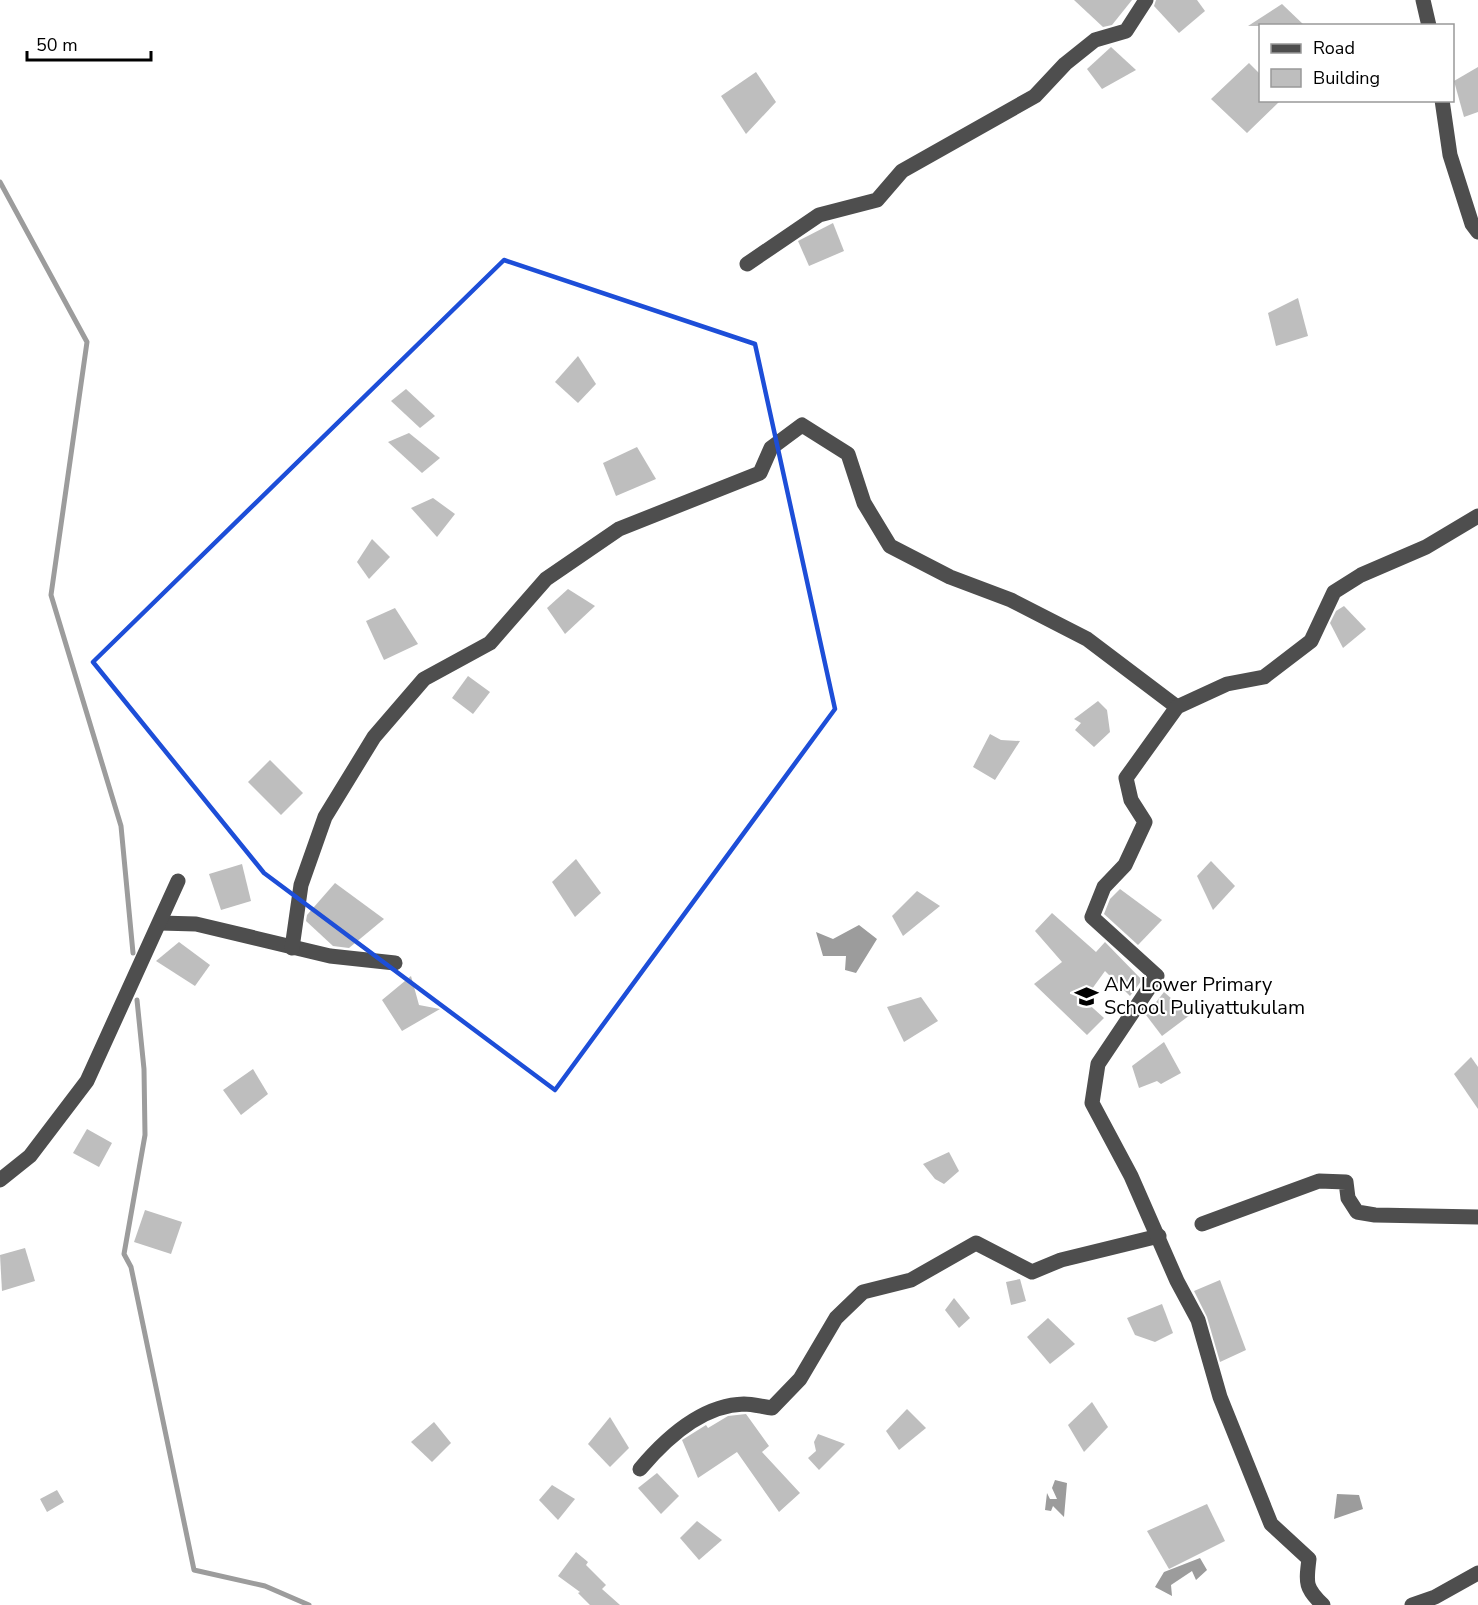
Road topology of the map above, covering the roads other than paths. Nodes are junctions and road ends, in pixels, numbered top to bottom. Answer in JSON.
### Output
{"nodes":[{"id":1,"x":1146,"y":0,"type":"edge"},
{"id":2,"x":1423,"y":0,"type":"edge"},
{"id":3,"x":1429,"y":24,"type":"edge"},
{"id":4,"x":1442,"y":102,"type":"edge"},
{"id":5,"x":1478,"y":232,"type":"edge"},
{"id":6,"x":747,"y":264,"type":"dead end"},
{"id":7,"x":1478,"y":516,"type":"edge"},
{"id":8,"x":1177,"y":707,"type":"junction"},
{"id":9,"x":178,"y":881,"type":"dead end"},
{"id":10,"x":160,"y":923,"type":"junction"},
{"id":11,"x":292,"y":948,"type":"junction"},
{"id":12,"x":394,"y":963,"type":"dead end"},
{"id":13,"x":0,"y":1180,"type":"edge"},
{"id":14,"x":1478,"y":1217,"type":"edge"},
{"id":15,"x":1202,"y":1224,"type":"dead end"},
{"id":16,"x":1159,"y":1236,"type":"junction"},
{"id":17,"x":640,"y":1469,"type":"dead end"},
{"id":18,"x":1478,"y":1573,"type":"edge"},
{"id":19,"x":1323,"y":1605,"type":"edge"},
{"id":20,"x":1412,"y":1605,"type":"edge"}],
"edges":[{"from":1,"to":6,"type":"street"},
{"from":2,"to":3,"type":"street"},
{"from":4,"to":5,"type":"street"},
{"from":7,"to":8,"type":"street"},
{"from":8,"to":11,"type":"street"},
{"from":8,"to":16,"type":"street"},
{"from":9,"to":10,"type":"street"},
{"from":10,"to":11,"type":"street"},
{"from":10,"to":13,"type":"street"},
{"from":11,"to":12,"type":"street"},
{"from":14,"to":15,"type":"street"},
{"from":16,"to":17,"type":"street"},
{"from":16,"to":19,"type":"street"},
{"from":18,"to":20,"type":"street"}]}
